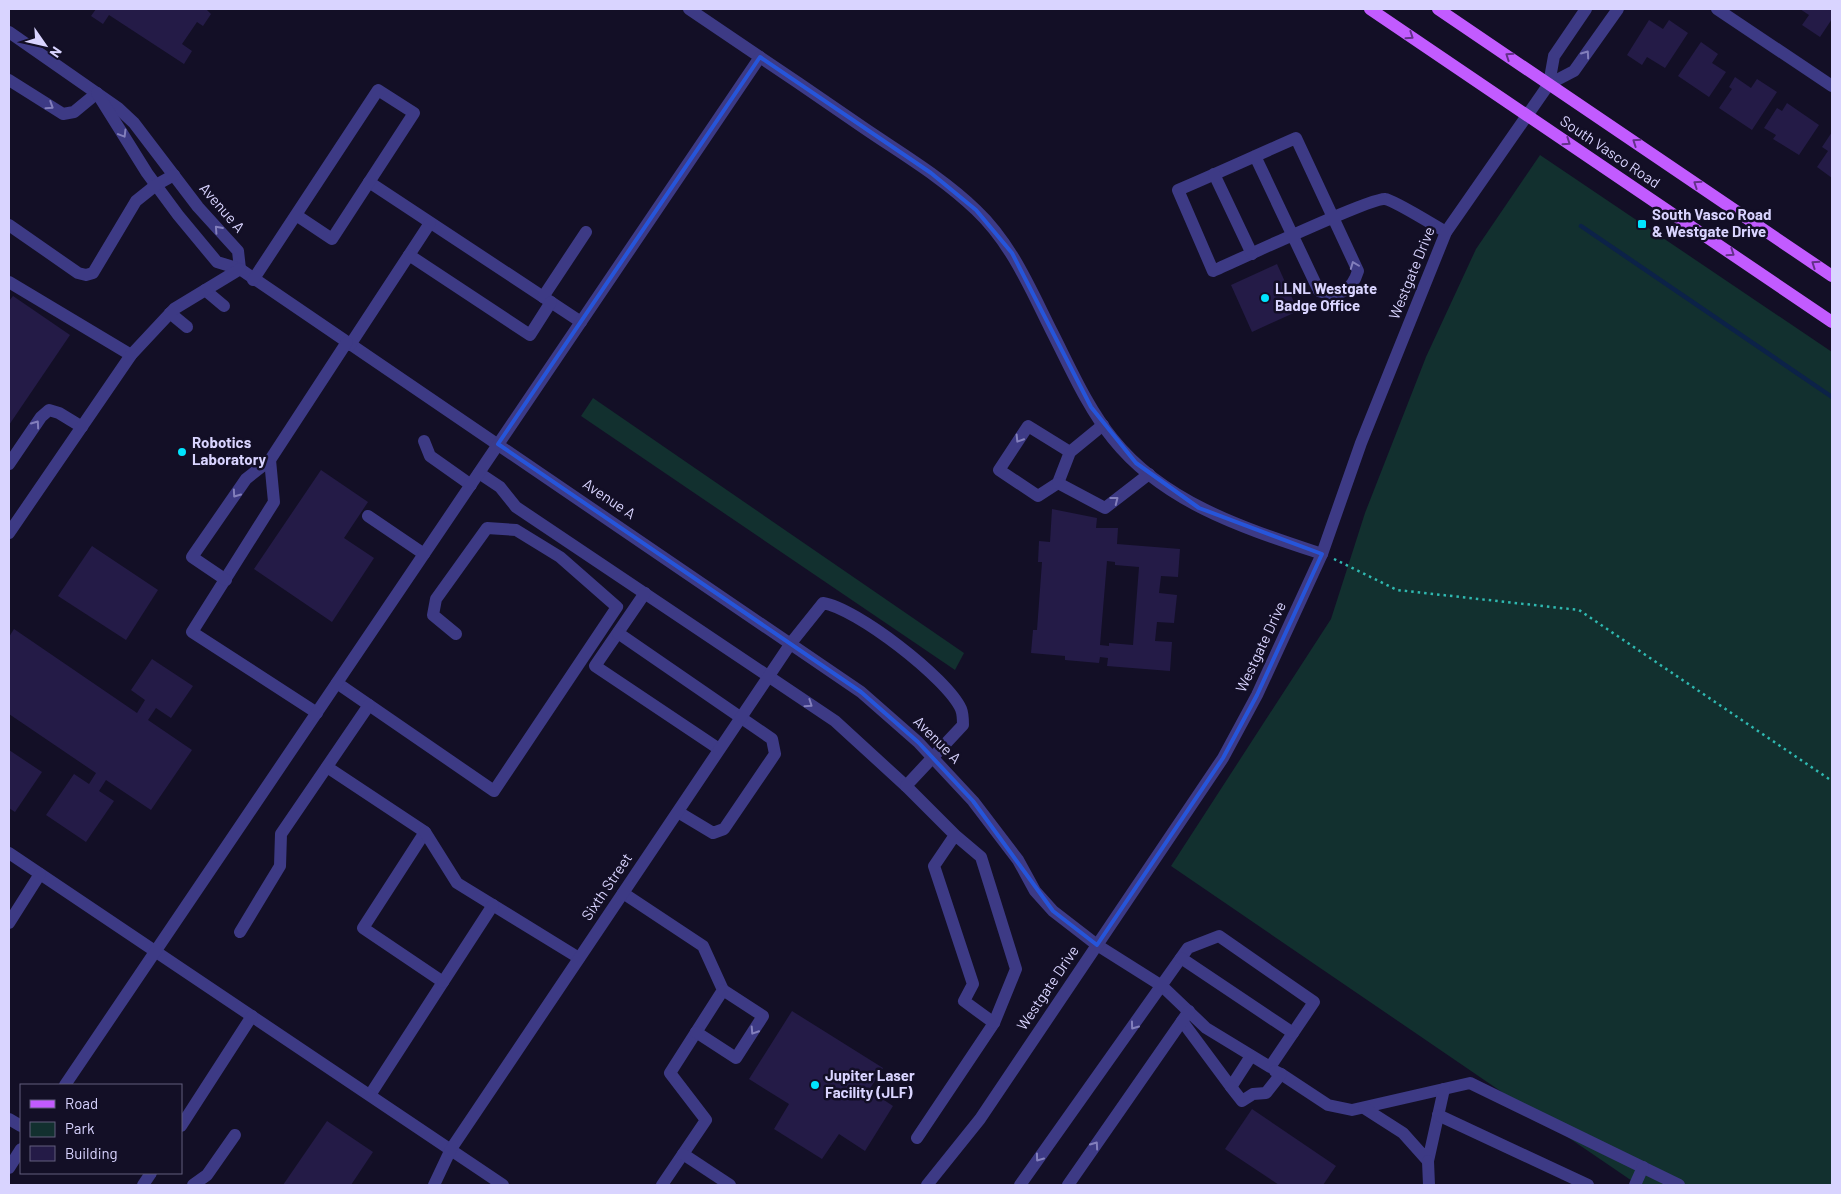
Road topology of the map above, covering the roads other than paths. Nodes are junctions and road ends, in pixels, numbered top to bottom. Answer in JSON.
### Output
{"nodes":[{"id":1,"x":689,"y":9,"type":"edge"},
{"id":2,"x":1370,"y":9,"type":"edge"},
{"id":3,"x":1438,"y":9,"type":"edge"},
{"id":4,"x":1586,"y":9,"type":"edge"},
{"id":5,"x":1618,"y":9,"type":"edge"},
{"id":6,"x":1718,"y":9,"type":"edge"},
{"id":7,"x":9,"y":32,"type":"edge"},
{"id":8,"x":760,"y":57,"type":"junction"},
{"id":9,"x":9,"y":80,"type":"edge"},
{"id":10,"x":1549,"y":84,"type":"junction"},
{"id":11,"x":1832,"y":86,"type":"edge"},
{"id":12,"x":96,"y":93,"type":"junction"},
{"id":13,"x":1527,"y":115,"type":"junction"},
{"id":14,"x":1255,"y":156,"type":"junction"},
{"id":15,"x":1214,"y":174,"type":"junction"},
{"id":16,"x":174,"y":175,"type":"junction"},
{"id":17,"x":369,"y":182,"type":"junction"},
{"id":18,"x":156,"y":185,"type":"junction"},
{"id":19,"x":296,"y":215,"type":"junction"},
{"id":20,"x":1333,"y":218,"type":"junction"},
{"id":21,"x":430,"y":223,"type":"junction"},
{"id":22,"x":9,"y":225,"type":"edge"},
{"id":23,"x":586,"y":232,"type":"dead end"},
{"id":24,"x":1446,"y":232,"type":"junction"},
{"id":25,"x":1292,"y":236,"type":"junction"},
{"id":26,"x":1252,"y":254,"type":"junction"},
{"id":27,"x":409,"y":255,"type":"junction"},
{"id":28,"x":240,"y":269,"type":"junction"},
{"id":29,"x":1832,"y":276,"type":"edge"},
{"id":30,"x":253,"y":280,"type":"junction"},
{"id":31,"x":9,"y":282,"type":"edge"},
{"id":32,"x":205,"y":290,"type":"junction"},
{"id":33,"x":547,"y":300,"type":"junction"},
{"id":34,"x":224,"y":306,"type":"dead end"},
{"id":35,"x":170,"y":313,"type":"junction"},
{"id":36,"x":581,"y":322,"type":"junction"},
{"id":37,"x":1832,"y":322,"type":"edge"},
{"id":38,"x":187,"y":327,"type":"dead end"},
{"id":39,"x":348,"y":344,"type":"junction"},
{"id":40,"x":131,"y":355,"type":"junction"},
{"id":41,"x":1103,"y":425,"type":"junction"},
{"id":42,"x":82,"y":427,"type":"junction"},
{"id":43,"x":424,"y":441,"type":"dead end"},
{"id":44,"x":498,"y":444,"type":"junction"},
{"id":45,"x":1070,"y":452,"type":"junction"},
{"id":46,"x":270,"y":460,"type":"junction"},
{"id":47,"x":9,"y":464,"type":"edge"},
{"id":48,"x":479,"y":473,"type":"junction"},
{"id":49,"x":1149,"y":474,"type":"junction"},
{"id":50,"x":1058,"y":483,"type":"junction"},
{"id":51,"x":471,"y":485,"type":"junction"},
{"id":52,"x":368,"y":516,"type":"dead end"},
{"id":53,"x":9,"y":533,"type":"edge"},
{"id":54,"x":424,"y":554,"type":"junction"},
{"id":55,"x":1322,"y":554,"type":"junction"},
{"id":56,"x":226,"y":580,"type":"junction"},
{"id":57,"x":645,"y":594,"type":"junction"},
{"id":58,"x":618,"y":633,"type":"junction"},
{"id":59,"x":456,"y":634,"type":"dead end"},
{"id":60,"x":791,"y":643,"type":"junction"},
{"id":61,"x":769,"y":677,"type":"junction"},
{"id":62,"x":337,"y":683,"type":"junction"},
{"id":63,"x":369,"y":705,"type":"junction"},
{"id":64,"x":317,"y":713,"type":"junction"},
{"id":65,"x":741,"y":717,"type":"junction"},
{"id":66,"x":719,"y":750,"type":"junction"},
{"id":67,"x":932,"y":757,"type":"junction"},
{"id":68,"x":327,"y":766,"type":"junction"},
{"id":69,"x":906,"y":786,"type":"junction"},
{"id":70,"x":678,"y":812,"type":"junction"},
{"id":71,"x":425,"y":832,"type":"junction"},
{"id":72,"x":955,"y":835,"type":"junction"},
{"id":73,"x":9,"y":853,"type":"edge"},
{"id":74,"x":40,"y":874,"type":"junction"},
{"id":75,"x":623,"y":893,"type":"junction"},
{"id":76,"x":493,"y":905,"type":"junction"},
{"id":77,"x":9,"y":923,"type":"edge"},
{"id":78,"x":240,"y":932,"type":"dead end"},
{"id":79,"x":1097,"y":945,"type":"junction"},
{"id":80,"x":156,"y":952,"type":"junction"},
{"id":81,"x":579,"y":958,"type":"junction"},
{"id":82,"x":1181,"y":958,"type":"junction"},
{"id":83,"x":443,"y":982,"type":"junction"},
{"id":84,"x":1162,"y":986,"type":"junction"},
{"id":85,"x":722,"y":990,"type":"junction"},
{"id":86,"x":252,"y":1016,"type":"junction"},
{"id":87,"x":1186,"y":1016,"type":"junction"},
{"id":88,"x":994,"y":1023,"type":"junction"},
{"id":89,"x":696,"y":1032,"type":"junction"},
{"id":90,"x":1293,"y":1033,"type":"junction"},
{"id":91,"x":1251,"y":1056,"type":"junction"},
{"id":92,"x":1275,"y":1071,"type":"junction"},
{"id":93,"x":66,"y":1084,"type":"edge"},
{"id":94,"x":1231,"y":1087,"type":"junction"},
{"id":95,"x":1444,"y":1089,"type":"junction"},
{"id":96,"x":370,"y":1095,"type":"junction"},
{"id":97,"x":1364,"y":1108,"type":"junction"},
{"id":98,"x":1438,"y":1115,"type":"junction"},
{"id":99,"x":9,"y":1119,"type":"edge"},
{"id":100,"x":182,"y":1124,"type":"edge"},
{"id":101,"x":20,"y":1125,"type":"edge"},
{"id":102,"x":234,"y":1135,"type":"dead end"},
{"id":103,"x":918,"y":1138,"type":"dead end"},
{"id":104,"x":451,"y":1149,"type":"junction"},
{"id":105,"x":20,"y":1151,"type":"edge"},
{"id":106,"x":683,"y":1154,"type":"junction"},
{"id":107,"x":1428,"y":1160,"type":"junction"},
{"id":108,"x":1643,"y":1167,"type":"junction"},
{"id":109,"x":9,"y":1168,"type":"edge"},
{"id":110,"x":150,"y":1174,"type":"edge"},
{"id":111,"x":499,"y":1184,"type":"edge"},
{"id":112,"x":929,"y":1184,"type":"edge"},
{"id":113,"x":143,"y":1185,"type":"edge"},
{"id":114,"x":193,"y":1185,"type":"edge"},
{"id":115,"x":434,"y":1185,"type":"edge"},
{"id":116,"x":662,"y":1185,"type":"edge"},
{"id":117,"x":730,"y":1185,"type":"edge"},
{"id":118,"x":1020,"y":1185,"type":"edge"},
{"id":119,"x":1068,"y":1185,"type":"edge"},
{"id":120,"x":1429,"y":1185,"type":"edge"},
{"id":121,"x":1588,"y":1185,"type":"edge"},
{"id":122,"x":1635,"y":1185,"type":"edge"},
{"id":123,"x":1678,"y":1185,"type":"edge"}],
"edges":[{"from":1,"to":8,"type":"street"},
{"from":2,"to":13,"type":"main road","name":"South Vasco Road","one_way":true},
{"from":10,"to":3,"type":"main road","name":"South Vasco Road","one_way":true},
{"from":4,"to":10,"type":"street"},
{"from":10,"to":5,"type":"street","one_way":true},
{"from":6,"to":11,"type":"street"},
{"from":7,"to":12,"type":"street","name":"Avenue A"},
{"from":8,"to":36,"type":"street"},
{"from":8,"to":41,"type":"street"},
{"from":9,"to":12,"type":"street","one_way":true},
{"from":10,"to":13,"type":"street","name":"Westgate Drive"},
{"from":29,"to":10,"type":"main road","name":"South Vasco Road","one_way":true},
{"from":12,"to":16,"type":"street","name":"Avenue A"},
{"from":12,"to":18,"type":"street","one_way":true},
{"from":13,"to":24,"type":"street","name":"Westgate Drive"},
{"from":13,"to":37,"type":"main road","name":"South Vasco Road","one_way":true},
{"from":14,"to":15,"type":"street"},
{"from":14,"to":20,"type":"street"},
{"from":14,"to":25,"type":"street"},
{"from":15,"to":26,"type":"street"},
{"from":15,"to":26,"type":"street"},
{"from":16,"to":18,"type":"street"},
{"from":28,"to":16,"type":"street","name":"Avenue A","one_way":true},
{"from":17,"to":19,"type":"street"},
{"from":17,"to":19,"type":"street"},
{"from":17,"to":21,"type":"street"},
{"from":18,"to":22,"type":"street"},
{"from":18,"to":28,"type":"street"},
{"from":19,"to":30,"type":"street"},
{"from":20,"to":24,"type":"street"},
{"from":20,"to":25,"type":"street"},
{"from":25,"to":20,"type":"street","one_way":true},
{"from":21,"to":27,"type":"street"},
{"from":21,"to":33,"type":"street"},
{"from":23,"to":33,"type":"street"},
{"from":24,"to":55,"type":"street","name":"Westgate Drive"},
{"from":25,"to":26,"type":"street"},
{"from":27,"to":33,"type":"street"},
{"from":27,"to":39,"type":"street"},
{"from":28,"to":30,"type":"street","name":"Avenue A"},
{"from":28,"to":32,"type":"street"},
{"from":30,"to":39,"type":"street","name":"Avenue A"},
{"from":31,"to":40,"type":"street"},
{"from":32,"to":34,"type":"street"},
{"from":32,"to":35,"type":"street"},
{"from":33,"to":36,"type":"street"},
{"from":35,"to":38,"type":"street"},
{"from":35,"to":40,"type":"street"},
{"from":36,"to":44,"type":"street"},
{"from":39,"to":44,"type":"street","name":"Avenue A"},
{"from":39,"to":46,"type":"street"},
{"from":40,"to":42,"type":"street"},
{"from":41,"to":45,"type":"street"},
{"from":41,"to":49,"type":"street"},
{"from":47,"to":42,"type":"street","one_way":true},
{"from":42,"to":53,"type":"street"},
{"from":43,"to":51,"type":"street"},
{"from":44,"to":48,"type":"street"},
{"from":44,"to":60,"type":"street","name":"Avenue A"},
{"from":45,"to":50,"type":"street"},
{"from":45,"to":50,"type":"street","one_way":true},
{"from":46,"to":56,"type":"street"},
{"from":46,"to":56,"type":"street","one_way":true},
{"from":48,"to":51,"type":"street"},
{"from":48,"to":57,"type":"street"},
{"from":50,"to":49,"type":"street","one_way":true},
{"from":49,"to":55,"type":"street"},
{"from":51,"to":54,"type":"street"},
{"from":52,"to":54,"type":"street"},
{"from":54,"to":62,"type":"street"},
{"from":55,"to":79,"type":"street","name":"Westgate Drive"},
{"from":56,"to":64,"type":"street"},
{"from":57,"to":58,"type":"street"},
{"from":57,"to":61,"type":"street"},
{"from":58,"to":65,"type":"street"},
{"from":58,"to":66,"type":"street"},
{"from":59,"to":63,"type":"street"},
{"from":60,"to":61,"type":"street","name":"Sixth Street"},
{"from":60,"to":67,"type":"street","name":"Avenue A"},
{"from":60,"to":67,"type":"street","name":"Sixth Street"},
{"from":61,"to":65,"type":"street","name":"Sixth Street"},
{"from":61,"to":69,"type":"street","one_way":true},
{"from":62,"to":63,"type":"street"},
{"from":62,"to":64,"type":"street"},
{"from":63,"to":68,"type":"street"},
{"from":64,"to":80,"type":"street"},
{"from":65,"to":66,"type":"street","name":"Sixth Street"},
{"from":65,"to":70,"type":"street"},
{"from":66,"to":70,"type":"street","name":"Sixth Street"},
{"from":67,"to":69,"type":"street"},
{"from":67,"to":79,"type":"street","name":"Avenue A"},
{"from":68,"to":71,"type":"street"},
{"from":68,"to":78,"type":"street"},
{"from":69,"to":72,"type":"street"},
{"from":70,"to":75,"type":"street","name":"Sixth Street"},
{"from":71,"to":76,"type":"street"},
{"from":71,"to":83,"type":"street"},
{"from":72,"to":88,"type":"street"},
{"from":72,"to":88,"type":"street"},
{"from":73,"to":74,"type":"street"},
{"from":74,"to":77,"type":"street"},
{"from":74,"to":80,"type":"street"},
{"from":75,"to":81,"type":"street","name":"Sixth Street"},
{"from":75,"to":85,"type":"street"},
{"from":76,"to":81,"type":"street"},
{"from":76,"to":83,"type":"street"},
{"from":79,"to":84,"type":"street","name":"Avenue A"},
{"from":79,"to":112,"type":"street","name":"Westgate Drive"},
{"from":80,"to":86,"type":"street"},
{"from":80,"to":93,"type":"street"},
{"from":81,"to":104,"type":"street","name":"Sixth Street"},
{"from":82,"to":84,"type":"street"},
{"from":82,"to":90,"type":"street"},
{"from":82,"to":90,"type":"street"},
{"from":83,"to":96,"type":"street"},
{"from":84,"to":87,"type":"street","name":"Avenue A"},
{"from":84,"to":118,"type":"street","one_way":true},
{"from":85,"to":89,"type":"street"},
{"from":85,"to":89,"type":"street","one_way":true},
{"from":86,"to":96,"type":"street"},
{"from":86,"to":100,"type":"street"},
{"from":87,"to":91,"type":"street"},
{"from":87,"to":94,"type":"street"},
{"from":119,"to":87,"type":"street","one_way":true},
{"from":88,"to":103,"type":"street"},
{"from":89,"to":106,"type":"street"},
{"from":90,"to":92,"type":"street"},
{"from":91,"to":92,"type":"street"},
{"from":91,"to":94,"type":"street"},
{"from":92,"to":94,"type":"street"},
{"from":92,"to":97,"type":"street"},
{"from":95,"to":97,"type":"street"},
{"from":95,"to":98,"type":"street"},
{"from":95,"to":108,"type":"street"},
{"from":96,"to":104,"type":"street"},
{"from":97,"to":107,"type":"street"},
{"from":98,"to":107,"type":"street"},
{"from":98,"to":121,"type":"street"},
{"from":99,"to":101,"type":"street"},
{"from":102,"to":114,"type":"street"},
{"from":104,"to":111,"type":"street"},
{"from":104,"to":115,"type":"street","name":"Sixth Street"},
{"from":105,"to":109,"type":"street"},
{"from":106,"to":116,"type":"street"},
{"from":106,"to":117,"type":"street"},
{"from":107,"to":120,"type":"street"},
{"from":108,"to":122,"type":"street"},
{"from":108,"to":123,"type":"street"},
{"from":110,"to":113,"type":"street"}]}
